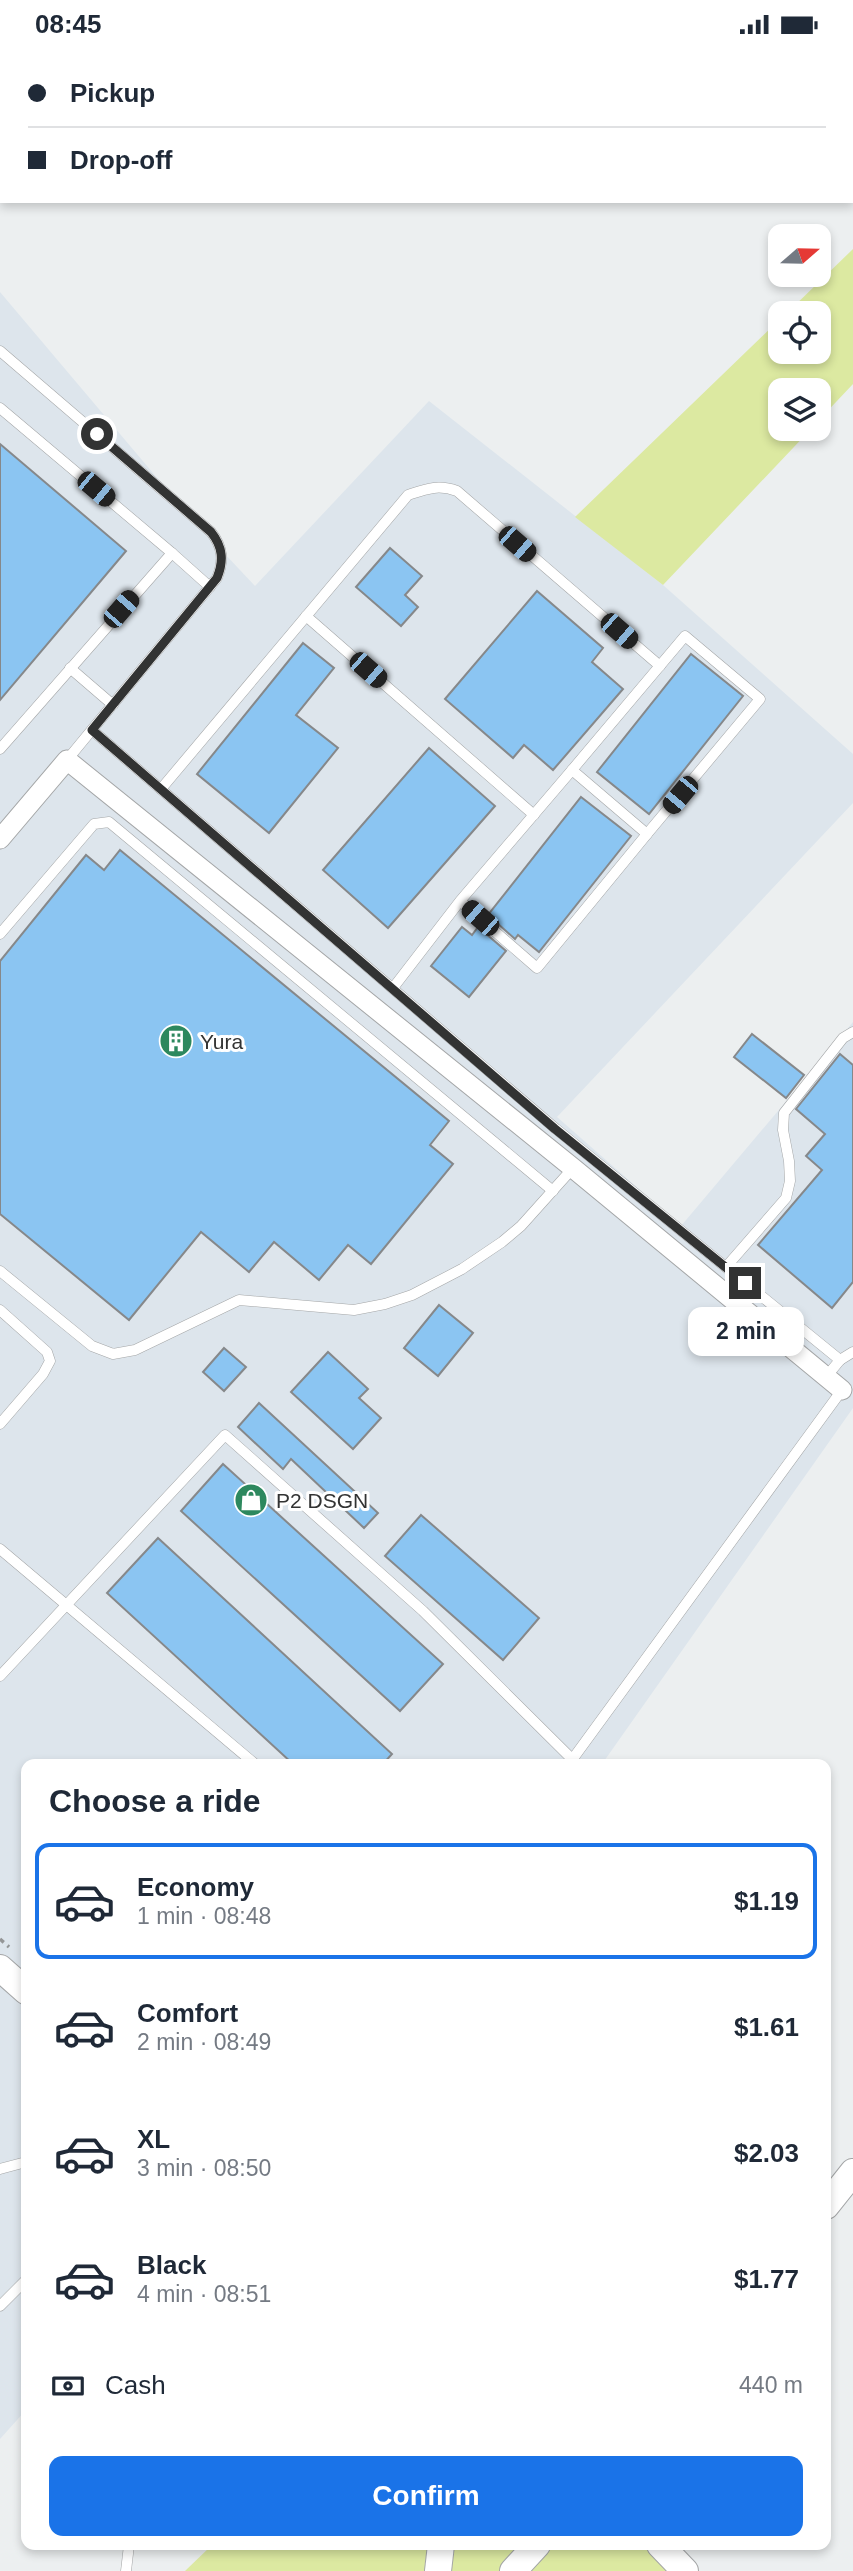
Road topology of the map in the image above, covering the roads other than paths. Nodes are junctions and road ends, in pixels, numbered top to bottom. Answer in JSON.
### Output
{"nodes":[{"id":1,"x":0,"y":351,"type":"edge"},
{"id":2,"x":0,"y":408,"type":"edge"},
{"id":3,"x":172,"y":553,"type":"junction"},
{"id":4,"x":210,"y":587,"type":"junction"},
{"id":5,"x":306,"y":616,"type":"junction"},
{"id":6,"x":660,"y":666,"type":"junction"},
{"id":7,"x":70,"y":668,"type":"junction"},
{"id":8,"x":113,"y":705,"type":"junction"},
{"id":9,"x":92,"y":730,"type":"junction"},
{"id":10,"x":0,"y":749,"type":"edge"},
{"id":11,"x":67,"y":759,"type":"junction"},
{"id":12,"x":572,"y":770,"type":"junction"},
{"id":13,"x":161,"y":789,"type":"junction"},
{"id":14,"x":534,"y":815,"type":"junction"},
{"id":15,"x":647,"y":834,"type":"junction"},
{"id":16,"x":0,"y":839,"type":"edge"},
{"id":17,"x":460,"y":901,"type":"junction"},
{"id":18,"x":0,"y":935,"type":"edge"},
{"id":19,"x":393,"y":988,"type":"junction"},
{"id":20,"x":853,"y":1032,"type":"edge"},
{"id":21,"x":573,"y":1168,"type":"junction"},
{"id":22,"x":553,"y":1191,"type":"junction"},
{"id":23,"x":726,"y":1267,"type":"junction"},
{"id":24,"x":0,"y":1271,"type":"edge"},
{"id":25,"x":0,"y":1310,"type":"edge"},
{"id":26,"x":853,"y":1352,"type":"edge"},
{"id":27,"x":840,"y":1360,"type":"junction"},
{"id":28,"x":826,"y":1377,"type":"junction"},
{"id":29,"x":842,"y":1390,"type":"joint"},
{"id":30,"x":0,"y":1424,"type":"edge"},
{"id":31,"x":0,"y":1549,"type":"edge"},
{"id":32,"x":66,"y":1605,"type":"junction"},
{"id":33,"x":0,"y":1676,"type":"edge"},
{"id":34,"x":249,"y":1759,"type":"edge"},
{"id":35,"x":568,"y":1759,"type":"edge"},
{"id":36,"x":571,"y":1759,"type":"edge"},
{"id":37,"x":0,"y":1968,"type":"edge"},
{"id":38,"x":21,"y":1987,"type":"edge"},
{"id":39,"x":853,"y":2159,"type":"edge"},
{"id":40,"x":21,"y":2163,"type":"edge"},
{"id":41,"x":0,"y":2169,"type":"edge"},
{"id":42,"x":853,"y":2172,"type":"edge"},
{"id":43,"x":831,"y":2177,"type":"edge"},
{"id":44,"x":831,"y":2200,"type":"edge"},
{"id":45,"x":21,"y":2285,"type":"edge"},
{"id":46,"x":0,"y":2307,"type":"edge"},
{"id":47,"x":128,"y":2550,"type":"edge"},
{"id":48,"x":441,"y":2550,"type":"edge"},
{"id":49,"x":532,"y":2550,"type":"edge"},
{"id":50,"x":665,"y":2550,"type":"edge"},
{"id":51,"x":126,"y":2571,"type":"edge"},
{"id":52,"x":438,"y":2571,"type":"edge"},
{"id":53,"x":513,"y":2571,"type":"edge"},
{"id":54,"x":685,"y":2571,"type":"edge"}],
"edges":[{"from":1,"to":4,"type":"lane"},
{"from":2,"to":3,"type":"lane"},
{"from":3,"to":4,"type":"lane"},
{"from":3,"to":7,"type":"lane"},
{"from":4,"to":8,"type":"lane"},
{"from":5,"to":6,"type":"lane"},
{"from":5,"to":13,"type":"lane"},
{"from":5,"to":14,"type":"lane"},
{"from":6,"to":12,"type":"lane"},
{"from":6,"to":15,"type":"lane"},
{"from":7,"to":8,"type":"lane"},
{"from":7,"to":10,"type":"lane"},
{"from":8,"to":9,"type":"lane"},
{"from":9,"to":11,"type":"lane"},
{"from":9,"to":13,"type":"lane"},
{"from":11,"to":16,"type":"street"},
{"from":11,"to":21,"type":"street"},
{"from":12,"to":14,"type":"lane"},
{"from":12,"to":15,"type":"lane"},
{"from":13,"to":19,"type":"lane"},
{"from":14,"to":17,"type":"lane"},
{"from":15,"to":17,"type":"lane"},
{"from":17,"to":19,"type":"lane"},
{"from":18,"to":22,"type":"lane"},
{"from":19,"to":23,"type":"lane"},
{"from":20,"to":23,"type":"lane"},
{"from":21,"to":22,"type":"lane"},
{"from":21,"to":28,"type":"street"},
{"from":22,"to":24,"type":"lane"},
{"from":23,"to":27,"type":"lane"},
{"from":25,"to":30,"type":"lane"},
{"from":26,"to":27,"type":"lane"},
{"from":27,"to":28,"type":"lane"},
{"from":28,"to":29,"type":"street"},
{"from":29,"to":36,"type":"lane"},
{"from":31,"to":32,"type":"lane"},
{"from":32,"to":33,"type":"lane"},
{"from":32,"to":34,"type":"lane"},
{"from":32,"to":35,"type":"lane"},
{"from":37,"to":38,"type":"main road"},
{"from":39,"to":43,"type":"main road"},
{"from":40,"to":41,"type":"lane"},
{"from":42,"to":44,"type":"main road"},
{"from":45,"to":46,"type":"lane"},
{"from":47,"to":51,"type":"lane"},
{"from":48,"to":52,"type":"main road"},
{"from":49,"to":53,"type":"main road"},
{"from":50,"to":54,"type":"main road"}]}
